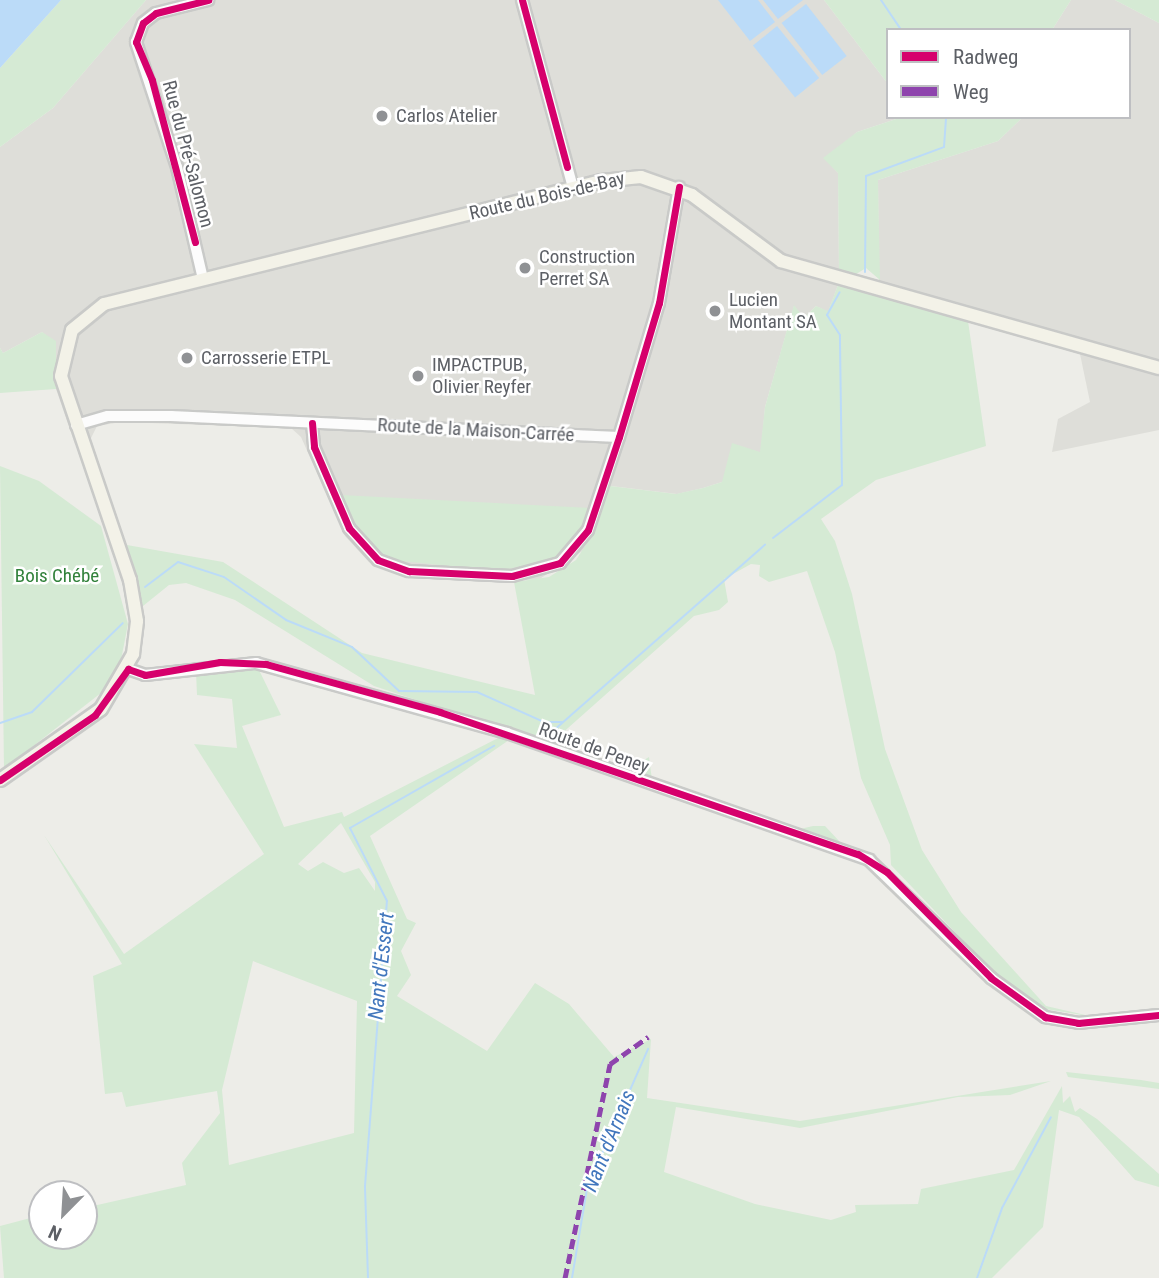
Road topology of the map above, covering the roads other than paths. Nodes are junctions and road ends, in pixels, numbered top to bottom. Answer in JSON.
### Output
{"nodes":[{"id":1,"x":208,"y":0,"type":"edge"},
{"id":2,"x":522,"y":0,"type":"edge"},
{"id":3,"x":679,"y":187,"type":"junction"},
{"id":4,"x":573,"y":188,"type":"junction"},
{"id":5,"x":203,"y":279,"type":"junction"},
{"id":6,"x":1159,"y":368,"type":"edge"},
{"id":7,"x":312,"y":423,"type":"junction"},
{"id":8,"x":76,"y":425,"type":"junction"},
{"id":9,"x":620,"y":437,"type":"junction"},
{"id":10,"x":128,"y":670,"type":"junction"},
{"id":11,"x":0,"y":779,"type":"edge"},
{"id":12,"x":1159,"y":1015,"type":"edge"}],
"edges":[{"from":1,"to":5,"type":"street","name":"Rue du Pré-Salomon"},
{"from":2,"to":4,"type":"street"},
{"from":3,"to":4,"type":"main road","name":"Route du Bois-de-Bay"},
{"from":3,"to":6,"type":"main road","name":"Route du Bois-de-Bay"},
{"from":3,"to":9,"type":"street"},
{"from":4,"to":5,"type":"main road","name":"Route du Bois-de-Bay"},
{"from":5,"to":8,"type":"main road","name":"Route du Bois-de-Bay"},
{"from":7,"to":8,"type":"street","name":"Route de la Maison-Carrée"},
{"from":7,"to":9,"type":"street","name":"Route de la Maison-Carrée"},
{"from":7,"to":9,"type":"street"},
{"from":8,"to":10,"type":"main road","name":"Route du Bois-de-Bay"},
{"from":10,"to":11,"type":"main road"},
{"from":10,"to":12,"type":"street","name":"Route de Peney"}]}
